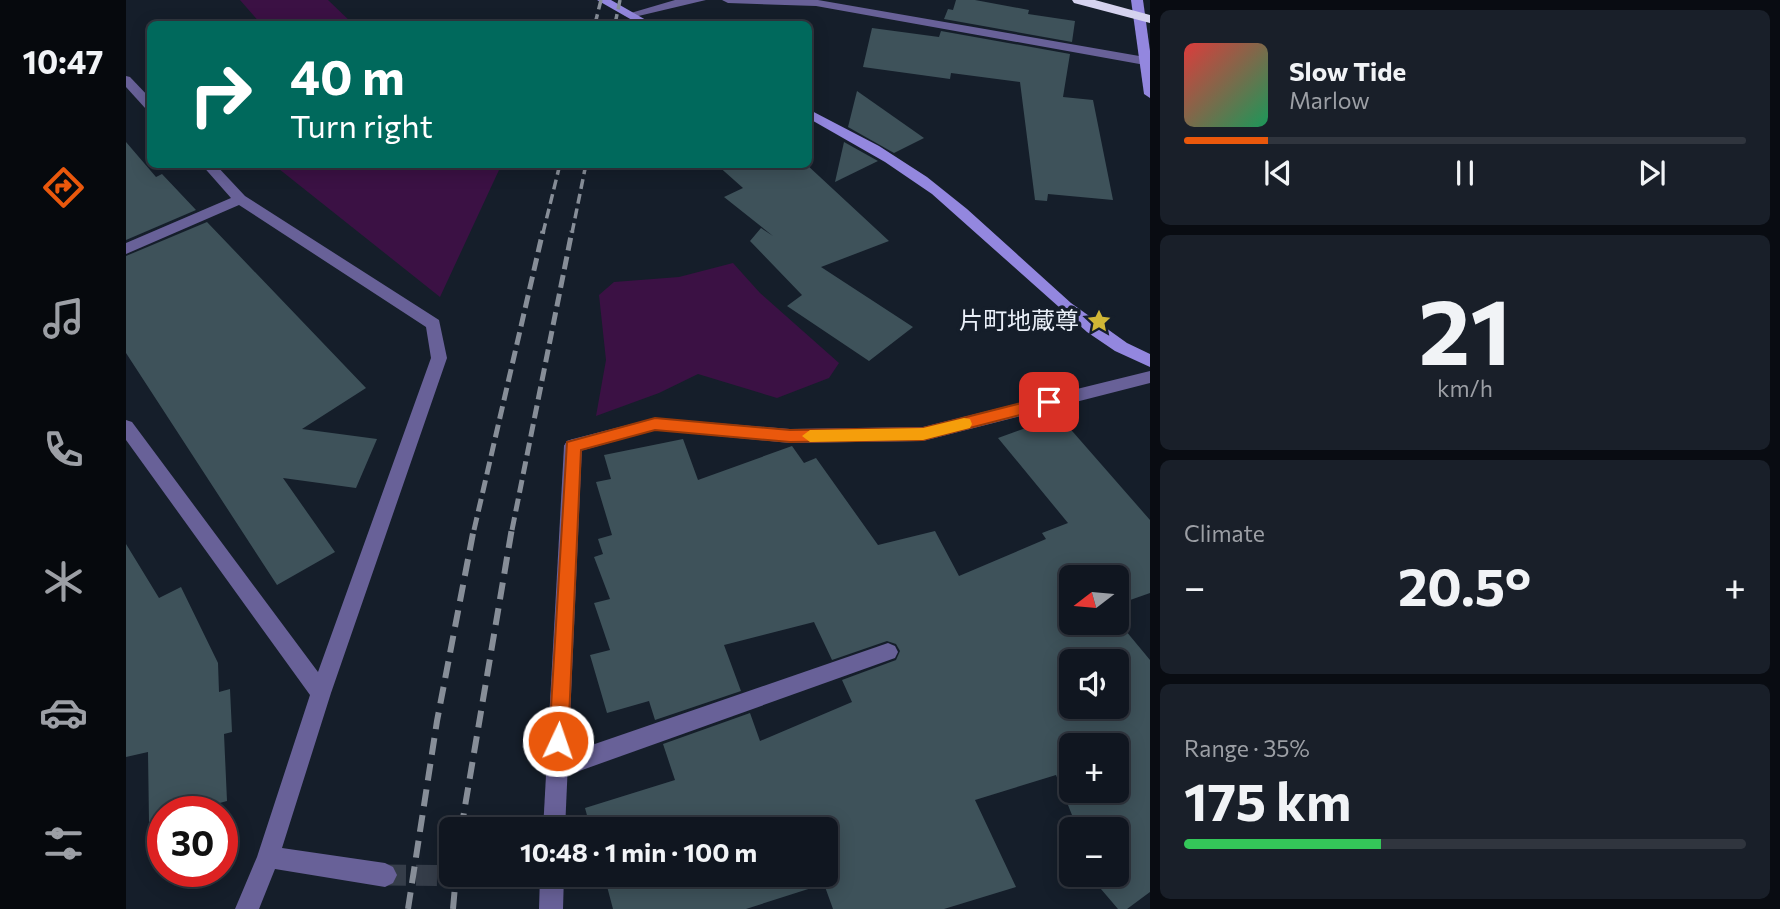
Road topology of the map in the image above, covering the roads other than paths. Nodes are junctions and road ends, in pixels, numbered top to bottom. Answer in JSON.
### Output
{"nodes":[{"id":1,"x":603,"y":0,"type":"edge"},
{"id":2,"x":701,"y":0,"type":"edge"},
{"id":3,"x":728,"y":0,"type":"edge"},
{"id":4,"x":1079,"y":0,"type":"edge"},
{"id":5,"x":1137,"y":0,"type":"edge"},
{"id":6,"x":630,"y":15,"type":"junction"},
{"id":7,"x":1144,"y":17,"type":"edge"},
{"id":8,"x":641,"y":21,"type":"edge"},
{"id":9,"x":1145,"y":61,"type":"junction"},
{"id":10,"x":126,"y":80,"type":"edge"},
{"id":11,"x":1150,"y":94,"type":"edge"},
{"id":12,"x":147,"y":102,"type":"edge"},
{"id":13,"x":812,"y":115,"type":"edge"},
{"id":14,"x":211,"y":168,"type":"edge"},
{"id":15,"x":240,"y":199,"type":"junction"},
{"id":16,"x":126,"y":249,"type":"edge"},
{"id":17,"x":1150,"y":361,"type":"edge"},
{"id":18,"x":1150,"y":377,"type":"edge"},
{"id":19,"x":126,"y":427,"type":"edge"},
{"id":20,"x":888,"y":652,"type":"dead end"},
{"id":21,"x":321,"y":694,"type":"junction"},
{"id":22,"x":557,"y":768,"type":"junction"},
{"id":23,"x":555,"y":817,"type":"edge"},
{"id":24,"x":268,"y":857,"type":"junction"},
{"id":25,"x":385,"y":874,"type":"tunnel mouth"},
{"id":26,"x":552,"y":887,"type":"edge"},
{"id":27,"x":247,"y":909,"type":"edge"},
{"id":28,"x":551,"y":909,"type":"edge"}],
"edges":[{"from":1,"to":6,"type":"main road"},
{"from":2,"to":6,"type":"street"},
{"from":3,"to":9,"type":"street"},
{"from":4,"to":7,"type":"highway"},
{"from":5,"to":7,"type":"main road"},
{"from":6,"to":8,"type":"main road"},
{"from":7,"to":9,"type":"main road"},
{"from":9,"to":11,"type":"main road"},
{"from":10,"to":12,"type":"street"},
{"from":13,"to":17,"type":"main road"},
{"from":14,"to":15,"type":"street"},
{"from":15,"to":16,"type":"street"},
{"from":15,"to":21,"type":"street"},
{"from":18,"to":22,"type":"street"},
{"from":19,"to":21,"type":"street"},
{"from":20,"to":22,"type":"street"},
{"from":21,"to":24,"type":"street"},
{"from":22,"to":23,"type":"street"},
{"from":24,"to":25,"type":"street"},
{"from":24,"to":27,"type":"street"},
{"from":26,"to":28,"type":"street"}]}
